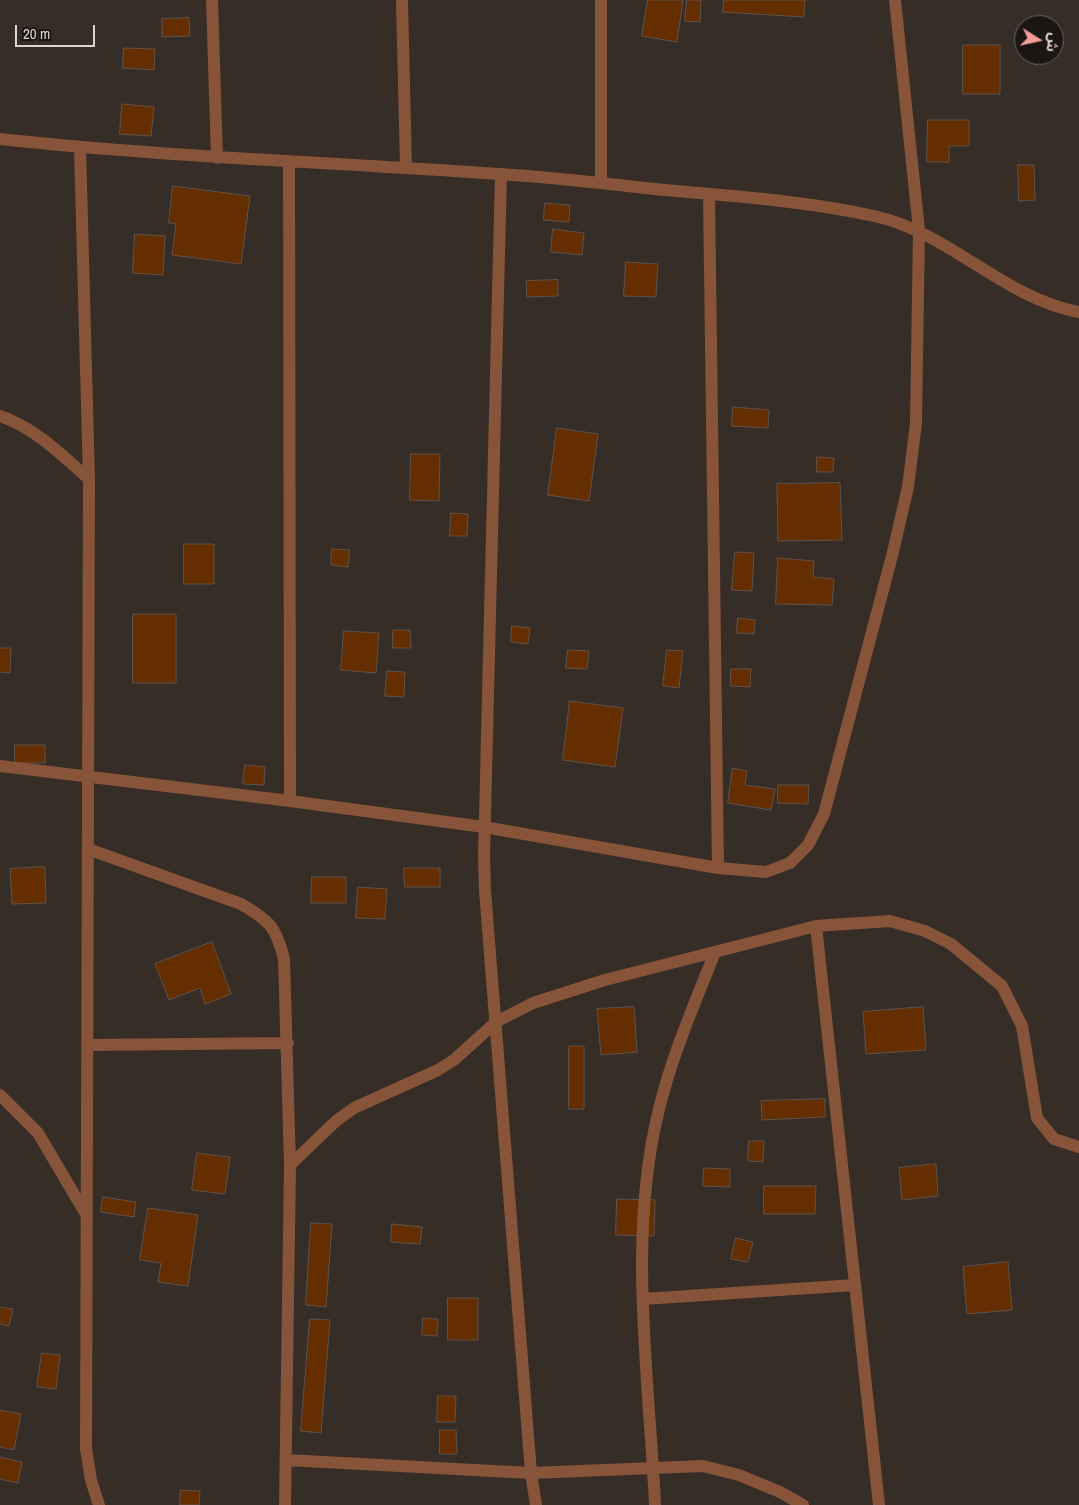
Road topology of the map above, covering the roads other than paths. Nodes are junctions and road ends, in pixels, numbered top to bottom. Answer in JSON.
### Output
{"nodes":[{"id":1,"x":212,"y":0,"type":"edge"},
{"id":2,"x":402,"y":0,"type":"edge"},
{"id":3,"x":601,"y":0,"type":"edge"},
{"id":4,"x":895,"y":0,"type":"edge"},
{"id":5,"x":0,"y":139,"type":"edge"},
{"id":6,"x":80,"y":148,"type":"junction"},
{"id":7,"x":217,"y":158,"type":"junction"},
{"id":8,"x":289,"y":161,"type":"junction"},
{"id":9,"x":406,"y":168,"type":"junction"},
{"id":10,"x":502,"y":174,"type":"junction"},
{"id":11,"x":602,"y":183,"type":"junction"},
{"id":12,"x":709,"y":194,"type":"junction"},
{"id":13,"x":919,"y":230,"type":"junction"},
{"id":14,"x":1079,"y":312,"type":"edge"},
{"id":15,"x":0,"y":416,"type":"edge"},
{"id":16,"x":89,"y":479,"type":"junction"},
{"id":17,"x":0,"y":766,"type":"edge"},
{"id":18,"x":89,"y":777,"type":"junction"},
{"id":19,"x":290,"y":801,"type":"junction"},
{"id":20,"x":484,"y":827,"type":"junction"},
{"id":21,"x":88,"y":849,"type":"junction"},
{"id":22,"x":718,"y":868,"type":"junction"},
{"id":23,"x":816,"y":926,"type":"junction"},
{"id":24,"x":715,"y":952,"type":"junction"},
{"id":25,"x":496,"y":1022,"type":"junction"},
{"id":26,"x":288,"y":1043,"type":"junction"},
{"id":27,"x":87,"y":1045,"type":"junction"},
{"id":28,"x":0,"y":1095,"type":"edge"},
{"id":29,"x":1079,"y":1147,"type":"edge"},
{"id":30,"x":290,"y":1165,"type":"junction"},
{"id":31,"x":88,"y":1217,"type":"junction"},
{"id":32,"x":855,"y":1284,"type":"junction"},
{"id":33,"x":643,"y":1299,"type":"junction"},
{"id":34,"x":286,"y":1460,"type":"junction"},
{"id":35,"x":653,"y":1467,"type":"junction"},
{"id":36,"x":531,"y":1473,"type":"junction"},
{"id":37,"x":99,"y":1505,"type":"edge"},
{"id":38,"x":285,"y":1505,"type":"edge"},
{"id":39,"x":536,"y":1505,"type":"edge"},
{"id":40,"x":655,"y":1505,"type":"edge"},
{"id":41,"x":803,"y":1505,"type":"edge"},
{"id":42,"x":879,"y":1505,"type":"edge"}],
"edges":[{"from":1,"to":7,"type":"street"},
{"from":2,"to":9,"type":"street"},
{"from":3,"to":11,"type":"street"},
{"from":4,"to":13,"type":"street"},
{"from":5,"to":6,"type":"street"},
{"from":6,"to":7,"type":"street"},
{"from":6,"to":16,"type":"street"},
{"from":7,"to":8,"type":"street"},
{"from":8,"to":9,"type":"street"},
{"from":8,"to":19,"type":"street"},
{"from":9,"to":10,"type":"street"},
{"from":10,"to":11,"type":"street"},
{"from":10,"to":20,"type":"street"},
{"from":11,"to":12,"type":"street"},
{"from":12,"to":13,"type":"street"},
{"from":12,"to":22,"type":"street"},
{"from":13,"to":14,"type":"street"},
{"from":13,"to":22,"type":"street"},
{"from":15,"to":16,"type":"street"},
{"from":16,"to":18,"type":"street"},
{"from":17,"to":18,"type":"street"},
{"from":18,"to":19,"type":"street"},
{"from":18,"to":21,"type":"street"},
{"from":19,"to":20,"type":"street"},
{"from":20,"to":22,"type":"street"},
{"from":20,"to":25,"type":"street"},
{"from":21,"to":26,"type":"street"},
{"from":21,"to":27,"type":"street"},
{"from":23,"to":24,"type":"street"},
{"from":23,"to":29,"type":"street"},
{"from":23,"to":32,"type":"street"},
{"from":24,"to":25,"type":"street"},
{"from":24,"to":33,"type":"street"},
{"from":25,"to":30,"type":"street"},
{"from":25,"to":36,"type":"street"},
{"from":26,"to":27,"type":"street"},
{"from":26,"to":30,"type":"street"},
{"from":27,"to":31,"type":"street"},
{"from":28,"to":31,"type":"street"},
{"from":30,"to":34,"type":"street"},
{"from":31,"to":37,"type":"street"},
{"from":32,"to":33,"type":"street"},
{"from":32,"to":42,"type":"street"},
{"from":33,"to":35,"type":"street"},
{"from":34,"to":36,"type":"street"},
{"from":34,"to":38,"type":"street"},
{"from":35,"to":36,"type":"street"},
{"from":35,"to":40,"type":"street"},
{"from":35,"to":41,"type":"street"},
{"from":36,"to":39,"type":"street"}]}
